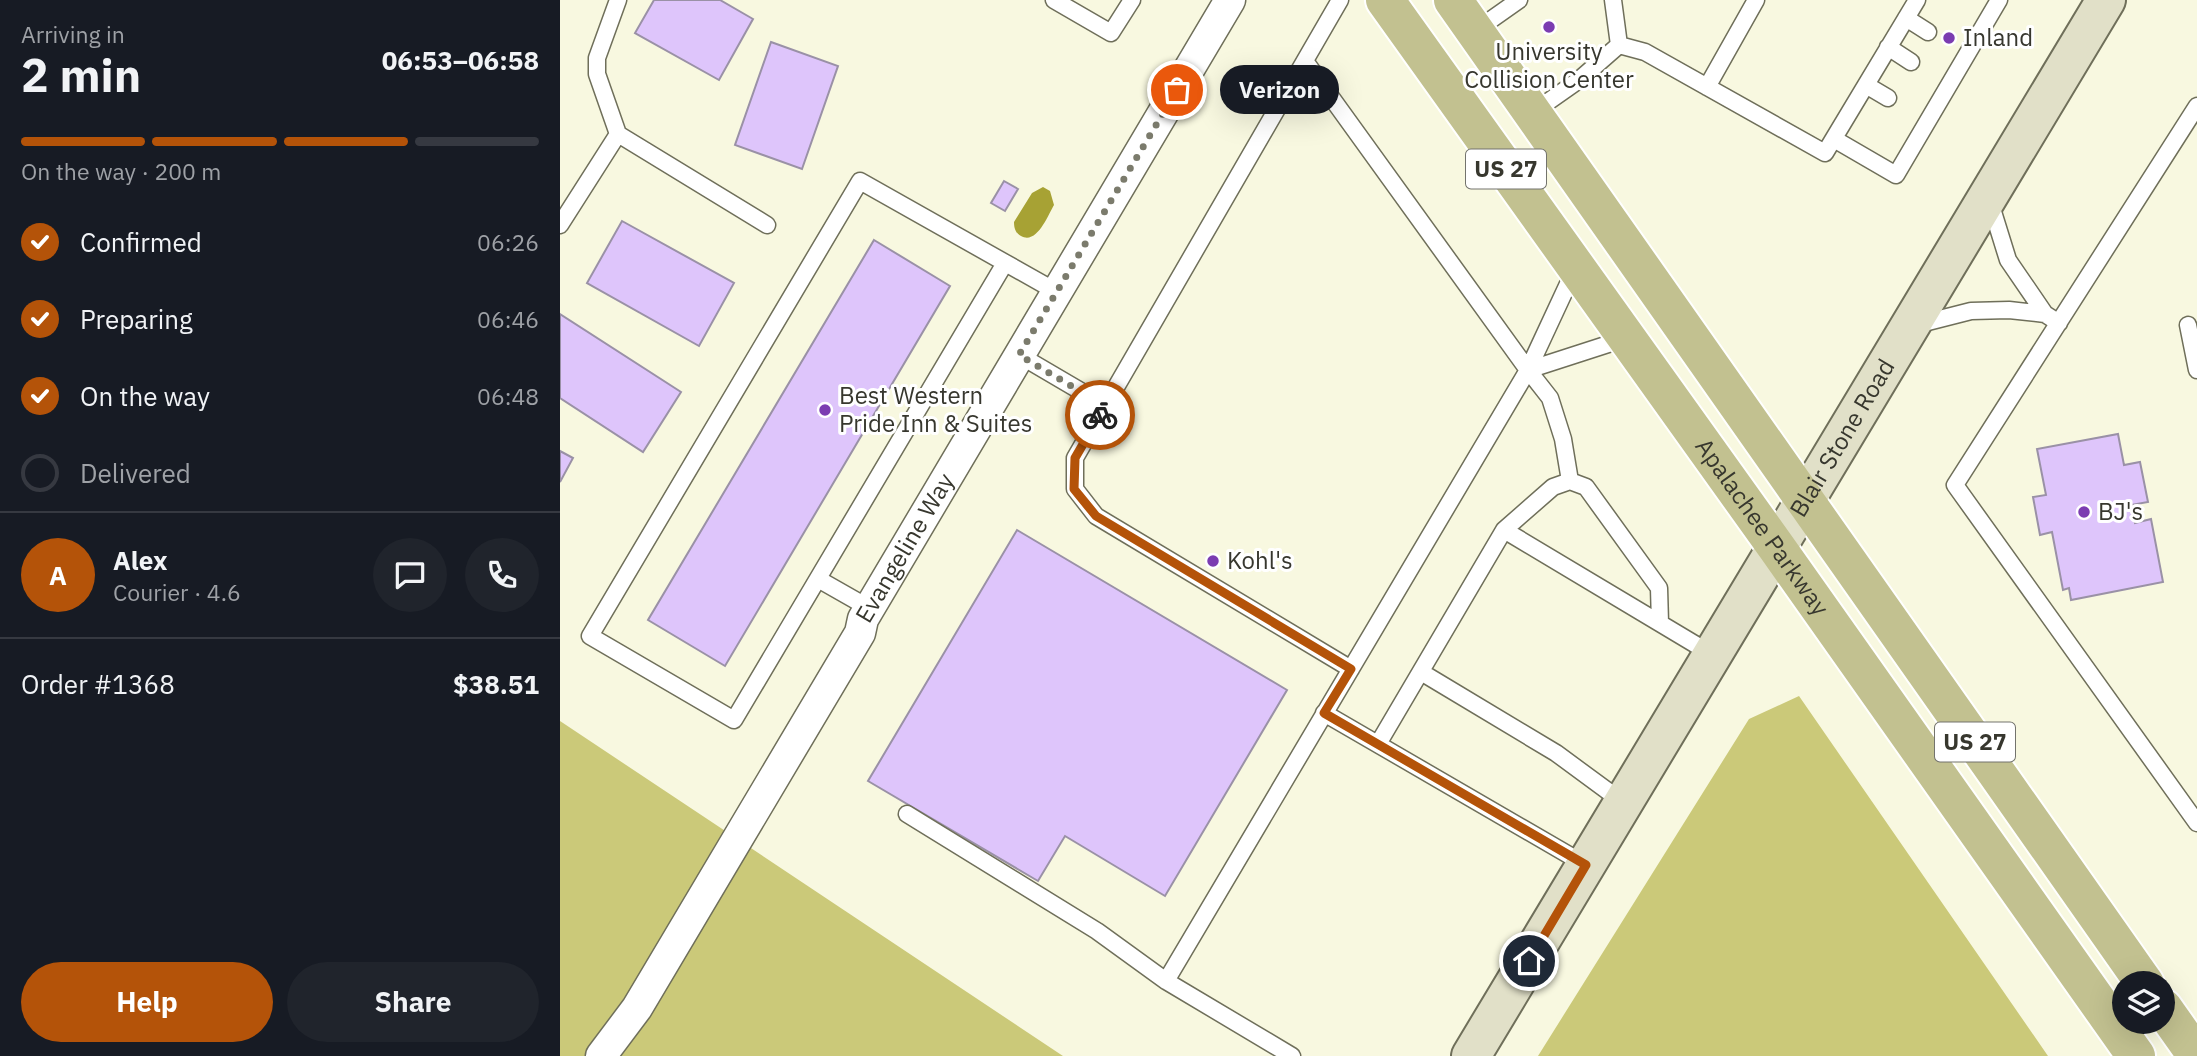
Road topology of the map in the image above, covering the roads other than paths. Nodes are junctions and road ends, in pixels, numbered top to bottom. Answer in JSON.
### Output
{"nodes":[{"id":1,"x":618,"y":0,"type":"edge"},
{"id":2,"x":1054,"y":0,"type":"edge"},
{"id":3,"x":1132,"y":0,"type":"edge"},
{"id":4,"x":1230,"y":0,"type":"edge"},
{"id":5,"x":1340,"y":0,"type":"edge"},
{"id":6,"x":1385,"y":0,"type":"edge"},
{"id":7,"x":1453,"y":0,"type":"edge"},
{"id":8,"x":1519,"y":0,"type":"edge"},
{"id":9,"x":1756,"y":0,"type":"edge"},
{"id":10,"x":1917,"y":0,"type":"edge"},
{"id":11,"x":1999,"y":0,"type":"edge"},
{"id":12,"x":2106,"y":0,"type":"edge"},
{"id":13,"x":1618,"y":3,"type":"edge"},
{"id":14,"x":1906,"y":18,"type":"junction"},
{"id":15,"x":1475,"y":32,"type":"junction"},
{"id":16,"x":1928,"y":32,"type":"dead end"},
{"id":17,"x":1619,"y":45,"type":"junction"},
{"id":18,"x":1888,"y":47,"type":"junction"},
{"id":19,"x":1305,"y":61,"type":"junction"},
{"id":20,"x":1911,"y":62,"type":"dead end"},
{"id":21,"x":1866,"y":85,"type":"junction"},
{"id":22,"x":1707,"y":87,"type":"junction"},
{"id":23,"x":1888,"y":98,"type":"dead end"},
{"id":24,"x":2197,"y":106,"type":"edge"},
{"id":25,"x":1532,"y":113,"type":"junction"},
{"id":26,"x":618,"y":134,"type":"junction"},
{"id":27,"x":1834,"y":139,"type":"junction"},
{"id":28,"x":1988,"y":196,"type":"junction"},
{"id":29,"x":560,"y":225,"type":"edge"},
{"id":30,"x":767,"y":225,"type":"dead end"},
{"id":31,"x":1006,"y":263,"type":"junction"},
{"id":32,"x":1577,"y":267,"type":"junction"},
{"id":33,"x":1057,"y":292,"type":"junction"},
{"id":34,"x":2045,"y":314,"type":"junction"},
{"id":35,"x":2059,"y":323,"type":"junction"},
{"id":36,"x":2188,"y":325,"type":"dead end"},
{"id":37,"x":1910,"y":326,"type":"junction"},
{"id":38,"x":1627,"y":338,"type":"junction"},
{"id":39,"x":1019,"y":355,"type":"junction"},
{"id":40,"x":1528,"y":370,"type":"junction"},
{"id":41,"x":2197,"y":370,"type":"edge"},
{"id":42,"x":1105,"y":406,"type":"junction"},
{"id":43,"x":1570,"y":481,"type":"junction"},
{"id":44,"x":1805,"y":502,"type":"junction"},
{"id":45,"x":1504,"y":530,"type":"junction"},
{"id":46,"x":1777,"y":548,"type":"junction"},
{"id":47,"x":818,"y":579,"type":"junction"},
{"id":48,"x":869,"y":608,"type":"junction"},
{"id":49,"x":1660,"y":623,"type":"junction"},
{"id":50,"x":1713,"y":655,"type":"junction"},
{"id":51,"x":1351,"y":669,"type":"junction"},
{"id":52,"x":1421,"y":672,"type":"junction"},
{"id":53,"x":1324,"y":713,"type":"junction"},
{"id":54,"x":1378,"y":744,"type":"junction"},
{"id":55,"x":1623,"y":803,"type":"junction"},
{"id":56,"x":907,"y":814,"type":"dead end"},
{"id":57,"x":2197,"y":823,"type":"edge"},
{"id":58,"x":1586,"y":865,"type":"junction"},
{"id":59,"x":2137,"y":971,"type":"edge"},
{"id":60,"x":1166,"y":981,"type":"junction"},
{"id":61,"x":2175,"y":1025,"type":"edge"},
{"id":62,"x":601,"y":1056,"type":"edge"},
{"id":63,"x":1292,"y":1056,"type":"edge"},
{"id":64,"x":1471,"y":1056,"type":"edge"},
{"id":65,"x":2136,"y":1056,"type":"edge"},
{"id":66,"x":2197,"y":1056,"type":"edge"}],
"edges":[{"from":1,"to":26,"type":"lane"},
{"from":2,"to":3,"type":"lane"},
{"from":4,"to":33,"type":"street","name":"Evangeline Way"},
{"from":5,"to":19,"type":"lane"},
{"from":6,"to":32,"type":"main road","name":"Apalachee Parkway","number":"US 27"},
{"from":7,"to":15,"type":"main road","name":"Apalachee Parkway","number":"US 27"},
{"from":8,"to":15,"type":"lane"},
{"from":9,"to":22,"type":"lane"},
{"from":10,"to":14,"type":"lane"},
{"from":11,"to":27,"type":"lane"},
{"from":12,"to":28,"type":"main road","name":"Blair Stone Road"},
{"from":13,"to":17,"type":"lane"},
{"from":14,"to":16,"type":"lane"},
{"from":14,"to":18,"type":"lane"},
{"from":15,"to":25,"type":"main road","name":"Apalachee Parkway","number":"US 27"},
{"from":17,"to":22,"type":"lane"},
{"from":17,"to":25,"type":"lane"},
{"from":18,"to":20,"type":"lane"},
{"from":18,"to":21,"type":"lane"},
{"from":19,"to":40,"type":"lane"},
{"from":19,"to":42,"type":"lane"},
{"from":21,"to":23,"type":"lane"},
{"from":21,"to":27,"type":"lane"},
{"from":22,"to":27,"type":"lane"},
{"from":24,"to":35,"type":"lane"},
{"from":25,"to":44,"type":"main road","name":"Apalachee Parkway","number":"US 27"},
{"from":26,"to":29,"type":"lane"},
{"from":26,"to":30,"type":"lane"},
{"from":28,"to":34,"type":"lane"},
{"from":28,"to":37,"type":"main road","name":"Blair Stone Road"},
{"from":31,"to":33,"type":"lane"},
{"from":31,"to":47,"type":"lane"},
{"from":31,"to":47,"type":"lane"},
{"from":32,"to":38,"type":"main road","name":"Apalachee Parkway","number":"US 27"},
{"from":32,"to":40,"type":"lane"},
{"from":33,"to":39,"type":"street","name":"Evangeline Way"},
{"from":34,"to":35,"type":"lane"},
{"from":34,"to":37,"type":"lane"},
{"from":35,"to":57,"type":"lane"},
{"from":36,"to":41,"type":"lane"},
{"from":37,"to":44,"type":"main road","name":"Blair Stone Road"},
{"from":38,"to":40,"type":"lane"},
{"from":38,"to":46,"type":"main road","name":"Apalachee Parkway","number":"US 27"},
{"from":39,"to":42,"type":"lane"},
{"from":39,"to":48,"type":"street","name":"Evangeline Way"},
{"from":40,"to":43,"type":"lane"},
{"from":40,"to":51,"type":"lane"},
{"from":42,"to":51,"type":"lane"},
{"from":43,"to":45,"type":"lane"},
{"from":43,"to":49,"type":"lane"},
{"from":44,"to":46,"type":"main road","name":"Blair Stone Road"},
{"from":44,"to":59,"type":"main road","name":"Apalachee Parkway","number":"US 27"},
{"from":45,"to":49,"type":"lane"},
{"from":45,"to":52,"type":"lane"},
{"from":46,"to":50,"type":"main road","name":"Blair Stone Road"},
{"from":46,"to":65,"type":"main road","name":"Apalachee Parkway","number":"US 27"},
{"from":47,"to":48,"type":"lane"},
{"from":48,"to":62,"type":"street","name":"Evangeline Way"},
{"from":49,"to":50,"type":"lane"},
{"from":50,"to":55,"type":"main road","name":"Blair Stone Road"},
{"from":51,"to":53,"type":"lane"},
{"from":52,"to":54,"type":"lane"},
{"from":52,"to":55,"type":"lane"},
{"from":53,"to":54,"type":"lane"},
{"from":53,"to":60,"type":"lane"},
{"from":54,"to":58,"type":"lane"},
{"from":55,"to":58,"type":"main road","name":"Blair Stone Road"},
{"from":56,"to":60,"type":"lane"},
{"from":58,"to":64,"type":"main road","name":"Blair Stone Road"},
{"from":60,"to":63,"type":"lane"},
{"from":61,"to":66,"type":"main road"}]}
